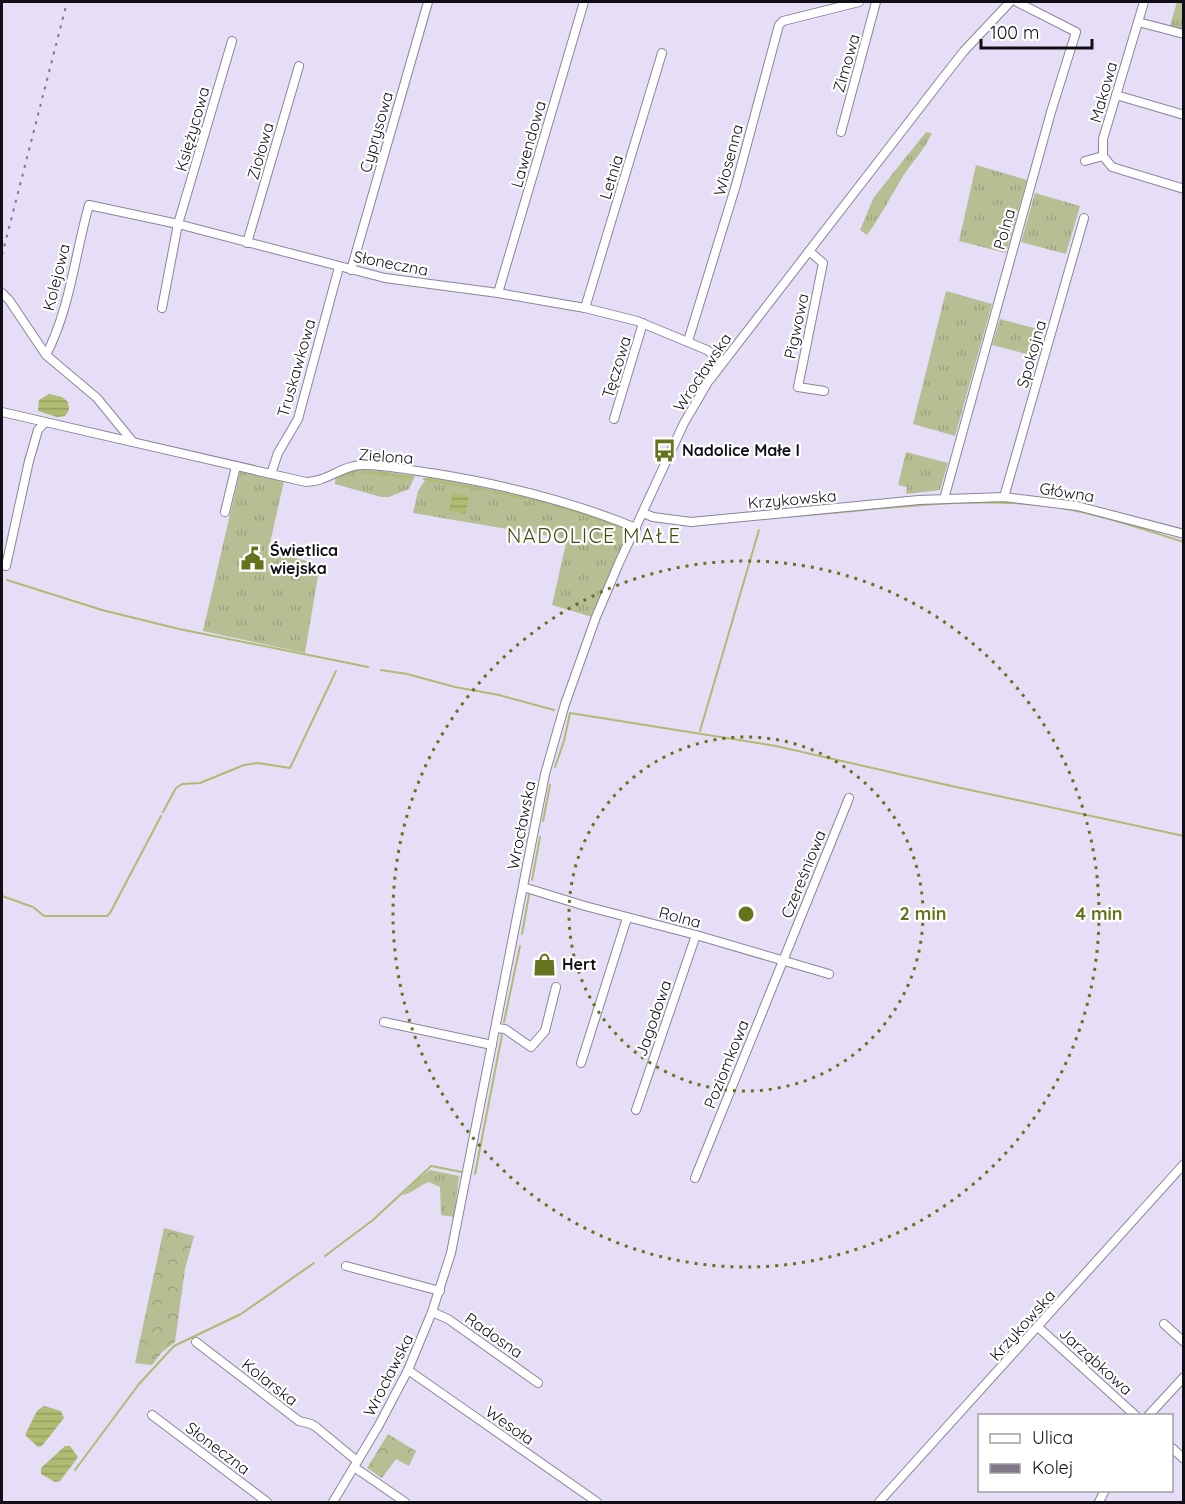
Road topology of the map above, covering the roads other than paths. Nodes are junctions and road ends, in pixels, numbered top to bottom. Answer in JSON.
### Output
{"nodes":[{"id":1,"x":428,"y":2,"type":"edge"},
{"id":2,"x":584,"y":2,"type":"edge"},
{"id":3,"x":859,"y":2,"type":"edge"},
{"id":4,"x":876,"y":2,"type":"edge"},
{"id":5,"x":1010,"y":2,"type":"edge"},
{"id":6,"x":1017,"y":2,"type":"edge"},
{"id":7,"x":1144,"y":2,"type":"edge"},
{"id":8,"x":1138,"y":21,"type":"junction"},
{"id":9,"x":1184,"y":34,"type":"edge"},
{"id":10,"x":232,"y":41,"type":"dead end"},
{"id":11,"x":662,"y":53,"type":"dead end"},
{"id":12,"x":299,"y":66,"type":"dead end"},
{"id":13,"x":1116,"y":95,"type":"junction"},
{"id":14,"x":1184,"y":115,"type":"edge"},
{"id":15,"x":841,"y":132,"type":"dead end"},
{"id":16,"x":1103,"y":156,"type":"junction"},
{"id":17,"x":1085,"y":162,"type":"dead end"},
{"id":18,"x":1184,"y":189,"type":"edge"},
{"id":19,"x":89,"y":205,"type":"joint"},
{"id":20,"x":1084,"y":218,"type":"dead end"},
{"id":21,"x":178,"y":224,"type":"junction"},
{"id":22,"x":248,"y":243,"type":"junction"},
{"id":23,"x":809,"y":250,"type":"junction"},
{"id":24,"x":339,"y":267,"type":"junction"},
{"id":25,"x":351,"y":270,"type":"junction"},
{"id":26,"x":2,"y":293,"type":"edge"},
{"id":27,"x":498,"y":293,"type":"junction"},
{"id":28,"x":162,"y":308,"type":"dead end"},
{"id":29,"x":585,"y":308,"type":"junction"},
{"id":30,"x":643,"y":323,"type":"junction"},
{"id":31,"x":688,"y":341,"type":"junction"},
{"id":32,"x":46,"y":355,"type":"junction"},
{"id":33,"x":723,"y":362,"type":"junction"},
{"id":34,"x":824,"y":391,"type":"dead end"},
{"id":35,"x":2,"y":412,"type":"edge"},
{"id":36,"x":614,"y":419,"type":"dead end"},
{"id":37,"x":45,"y":422,"type":"junction"},
{"id":38,"x":134,"y":443,"type":"junction"},
{"id":39,"x":236,"y":466,"type":"junction"},
{"id":40,"x":271,"y":474,"type":"junction"},
{"id":41,"x":1004,"y":497,"type":"junction"},
{"id":42,"x":944,"y":499,"type":"junction"},
{"id":43,"x":225,"y":512,"type":"dead end"},
{"id":44,"x":643,"y":513,"type":"junction"},
{"id":45,"x":636,"y":528,"type":"junction"},
{"id":46,"x":1184,"y":534,"type":"edge"},
{"id":47,"x":6,"y":566,"type":"dead end"},
{"id":48,"x":849,"y":798,"type":"dead end"},
{"id":49,"x":522,"y":890,"type":"junction"},
{"id":50,"x":627,"y":918,"type":"junction"},
{"id":51,"x":696,"y":935,"type":"junction"},
{"id":52,"x":782,"y":961,"type":"junction"},
{"id":53,"x":829,"y":975,"type":"dead end"},
{"id":54,"x":556,"y":987,"type":"dead end"},
{"id":55,"x":384,"y":1022,"type":"dead end"},
{"id":56,"x":496,"y":1028,"type":"junction"},
{"id":57,"x":492,"y":1046,"type":"junction"},
{"id":58,"x":581,"y":1063,"type":"dead end"},
{"id":59,"x":636,"y":1110,"type":"dead end"},
{"id":60,"x":1184,"y":1164,"type":"edge"},
{"id":61,"x":695,"y":1178,"type":"dead end"},
{"id":62,"x":346,"y":1266,"type":"dead end"},
{"id":63,"x":440,"y":1291,"type":"junction"},
{"id":64,"x":432,"y":1312,"type":"junction"},
{"id":65,"x":1164,"y":1324,"type":"dead end"},
{"id":66,"x":1038,"y":1327,"type":"junction"},
{"id":67,"x":196,"y":1342,"type":"dead end"},
{"id":68,"x":1184,"y":1342,"type":"edge"},
{"id":69,"x":408,"y":1370,"type":"junction"},
{"id":70,"x":1184,"y":1377,"type":"edge"},
{"id":71,"x":538,"y":1383,"type":"dead end"},
{"id":72,"x":1134,"y":1414,"type":"edge"},
{"id":73,"x":1150,"y":1414,"type":"edge"},
{"id":74,"x":152,"y":1415,"type":"dead end"},
{"id":75,"x":356,"y":1464,"type":"junction"},
{"id":76,"x":267,"y":1503,"type":"edge"},
{"id":77,"x":333,"y":1503,"type":"edge"},
{"id":78,"x":405,"y":1503,"type":"edge"},
{"id":79,"x":597,"y":1503,"type":"edge"},
{"id":80,"x":879,"y":1503,"type":"edge"}],
"edges":[{"from":1,"to":25,"type":"street","name":"Cyprysowa"},
{"from":2,"to":27,"type":"street","name":"Lawendowa"},
{"from":3,"to":31,"type":"street","name":"Wiosenna"},
{"from":4,"to":15,"type":"street","name":"Zimowa"},
{"from":5,"to":23,"type":"street","name":"Wrocławska"},
{"from":6,"to":42,"type":"street","name":"Polna"},
{"from":7,"to":8,"type":"street","name":"Makowa"},
{"from":8,"to":9,"type":"street"},
{"from":8,"to":13,"type":"street","name":"Makowa"},
{"from":10,"to":21,"type":"street","name":"Księżycowa"},
{"from":11,"to":29,"type":"street","name":"Letnia"},
{"from":12,"to":22,"type":"street","name":"Ziołowa"},
{"from":13,"to":14,"type":"street"},
{"from":13,"to":16,"type":"street","name":"Makowa"},
{"from":16,"to":17,"type":"street"},
{"from":16,"to":18,"type":"street"},
{"from":19,"to":21,"type":"street","name":"Słoneczna"},
{"from":19,"to":32,"type":"street","name":"Kolejowa"},
{"from":20,"to":41,"type":"street","name":"Spokojna"},
{"from":21,"to":22,"type":"street","name":"Słoneczna"},
{"from":21,"to":28,"type":"street","name":"Księżycowa"},
{"from":22,"to":24,"type":"street","name":"Słoneczna"},
{"from":23,"to":33,"type":"street","name":"Wrocławska"},
{"from":23,"to":34,"type":"street","name":"Pigwowa"},
{"from":24,"to":25,"type":"street","name":"Słoneczna"},
{"from":24,"to":40,"type":"street","name":"Truskawkowa"},
{"from":25,"to":27,"type":"street","name":"Słoneczna"},
{"from":26,"to":32,"type":"street"},
{"from":27,"to":29,"type":"street","name":"Słoneczna"},
{"from":29,"to":30,"type":"street","name":"Słoneczna"},
{"from":30,"to":31,"type":"street","name":"Słoneczna"},
{"from":30,"to":36,"type":"street","name":"Tęczowa"},
{"from":31,"to":33,"type":"street"},
{"from":32,"to":38,"type":"street"},
{"from":33,"to":44,"type":"street","name":"Wrocławska"},
{"from":35,"to":37,"type":"street","name":"Zielona"},
{"from":37,"to":38,"type":"street","name":"Zielona"},
{"from":37,"to":47,"type":"street"},
{"from":38,"to":39,"type":"street","name":"Zielona"},
{"from":39,"to":40,"type":"street","name":"Zielona"},
{"from":39,"to":43,"type":"street"},
{"from":40,"to":45,"type":"street","name":"Zielona"},
{"from":41,"to":42,"type":"street","name":"Główna"},
{"from":41,"to":46,"type":"street","name":"Główna"},
{"from":42,"to":44,"type":"street","name":"Krzykowska"},
{"from":44,"to":45,"type":"street","name":"Wrocławska"},
{"from":45,"to":49,"type":"street","name":"Wrocławska"},
{"from":48,"to":52,"type":"street","name":"Czereśniowa"},
{"from":49,"to":50,"type":"street","name":"Rolna"},
{"from":49,"to":56,"type":"street","name":"Wrocławska"},
{"from":50,"to":51,"type":"street","name":"Rolna"},
{"from":50,"to":58,"type":"street"},
{"from":51,"to":52,"type":"street","name":"Rolna"},
{"from":51,"to":59,"type":"street","name":"Jagodowa"},
{"from":52,"to":53,"type":"street","name":"Rolna"},
{"from":52,"to":61,"type":"street","name":"Poziomkowa"},
{"from":54,"to":56,"type":"street"},
{"from":55,"to":57,"type":"street"},
{"from":56,"to":57,"type":"street","name":"Wrocławska"},
{"from":57,"to":63,"type":"street","name":"Wrocławska"},
{"from":60,"to":66,"type":"street","name":"Krzykowska"},
{"from":62,"to":63,"type":"street"},
{"from":63,"to":64,"type":"street","name":"Wrocławska"},
{"from":64,"to":69,"type":"street","name":"Wrocławska"},
{"from":64,"to":71,"type":"street","name":"Radosna"},
{"from":65,"to":68,"type":"street"},
{"from":66,"to":72,"type":"street","name":"Jarząbkowa"},
{"from":66,"to":80,"type":"street","name":"Krzykowska"},
{"from":67,"to":75,"type":"street","name":"Kolarska"},
{"from":69,"to":75,"type":"street","name":"Wrocławska"},
{"from":69,"to":79,"type":"street","name":"Wesoła"},
{"from":70,"to":73,"type":"street"},
{"from":74,"to":76,"type":"street","name":"Słoneczna"},
{"from":75,"to":77,"type":"street","name":"Wrocławska"},
{"from":75,"to":78,"type":"street","name":"Kolarska"}]}
